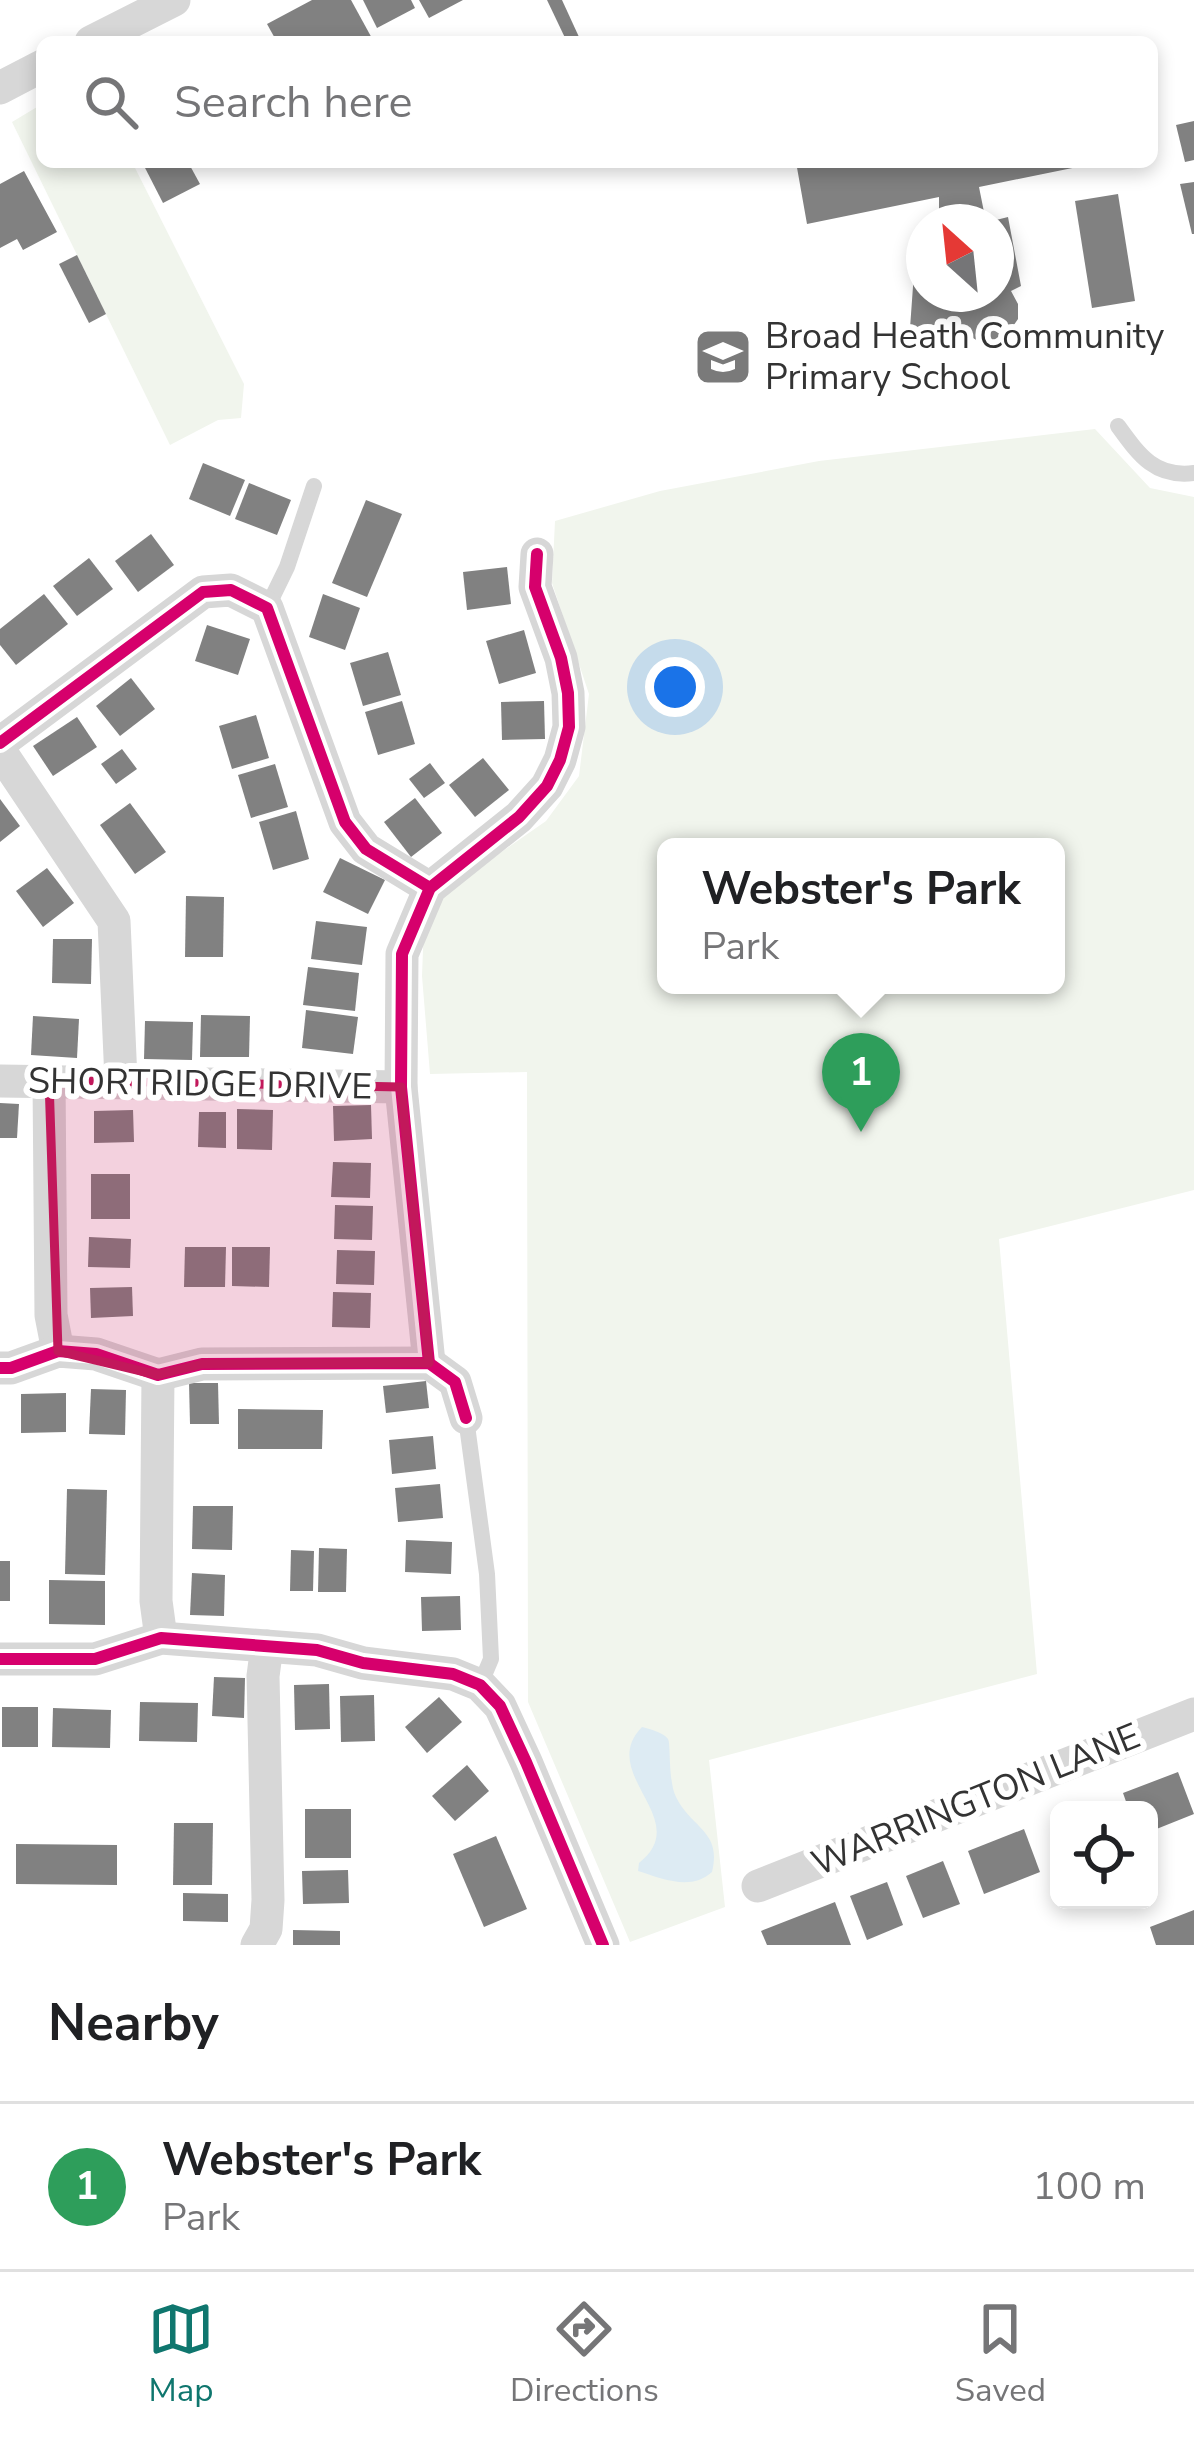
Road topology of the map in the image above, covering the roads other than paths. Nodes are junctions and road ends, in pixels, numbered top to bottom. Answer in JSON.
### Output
{"nodes":[{"id":1,"x":172,"y":0,"type":"edge"},
{"id":2,"x":109,"y":36,"type":"edge"},
{"id":3,"x":36,"y":69,"type":"edge"},
{"id":4,"x":0,"y":88,"type":"edge"},
{"id":5,"x":1118,"y":427,"type":"dead end"},
{"id":6,"x":1194,"y":473,"type":"edge"},
{"id":7,"x":314,"y":486,"type":"dead end"},
{"id":8,"x":537,"y":554,"type":"dead end"},
{"id":9,"x":267,"y":608,"type":"junction"},
{"id":10,"x":0,"y":747,"type":"edge"},
{"id":11,"x":430,"y":888,"type":"junction"},
{"id":12,"x":49,"y":1080,"type":"junction"},
{"id":13,"x":121,"y":1080,"type":"junction"},
{"id":14,"x":0,"y":1081,"type":"edge"},
{"id":15,"x":401,"y":1087,"type":"junction"},
{"id":16,"x":58,"y":1351,"type":"junction"},
{"id":17,"x":428,"y":1364,"type":"junction"},
{"id":18,"x":0,"y":1368,"type":"edge"},
{"id":19,"x":158,"y":1375,"type":"junction"},
{"id":20,"x":466,"y":1418,"type":"joint"},
{"id":21,"x":161,"y":1638,"type":"junction"},
{"id":22,"x":267,"y":1646,"type":"junction"},
{"id":23,"x":0,"y":1659,"type":"edge"},
{"id":24,"x":480,"y":1685,"type":"junction"},
{"id":25,"x":1194,"y":1714,"type":"edge"},
{"id":26,"x":758,"y":1886,"type":"dead end"},
{"id":27,"x":256,"y":1945,"type":"edge"},
{"id":28,"x":603,"y":1945,"type":"edge"}],
"edges":[{"from":1,"to":2,"type":"street"},
{"from":3,"to":4,"type":"street"},
{"from":5,"to":6,"type":"lane"},
{"from":7,"to":9,"type":"lane"},
{"from":8,"to":11,"type":"street"},
{"from":9,"to":10,"type":"street"},
{"from":9,"to":11,"type":"street"},
{"from":10,"to":13,"type":"street"},
{"from":11,"to":15,"type":"street"},
{"from":12,"to":13,"type":"street","name":"SHORTRIDGE DRIVE"},
{"from":12,"to":14,"type":"street","name":"SHORTRIDGE DRIVE"},
{"from":12,"to":16,"type":"street"},
{"from":13,"to":15,"type":"street","name":"SHORTRIDGE DRIVE"},
{"from":15,"to":17,"type":"street"},
{"from":16,"to":18,"type":"street"},
{"from":16,"to":19,"type":"street"},
{"from":17,"to":19,"type":"street"},
{"from":17,"to":20,"type":"street"},
{"from":19,"to":21,"type":"street"},
{"from":20,"to":24,"type":"lane"},
{"from":21,"to":22,"type":"street"},
{"from":21,"to":23,"type":"street"},
{"from":22,"to":24,"type":"street"},
{"from":22,"to":27,"type":"street"},
{"from":24,"to":28,"type":"street"},
{"from":25,"to":26,"type":"street","name":"WARRINGTON LANE"}]}
